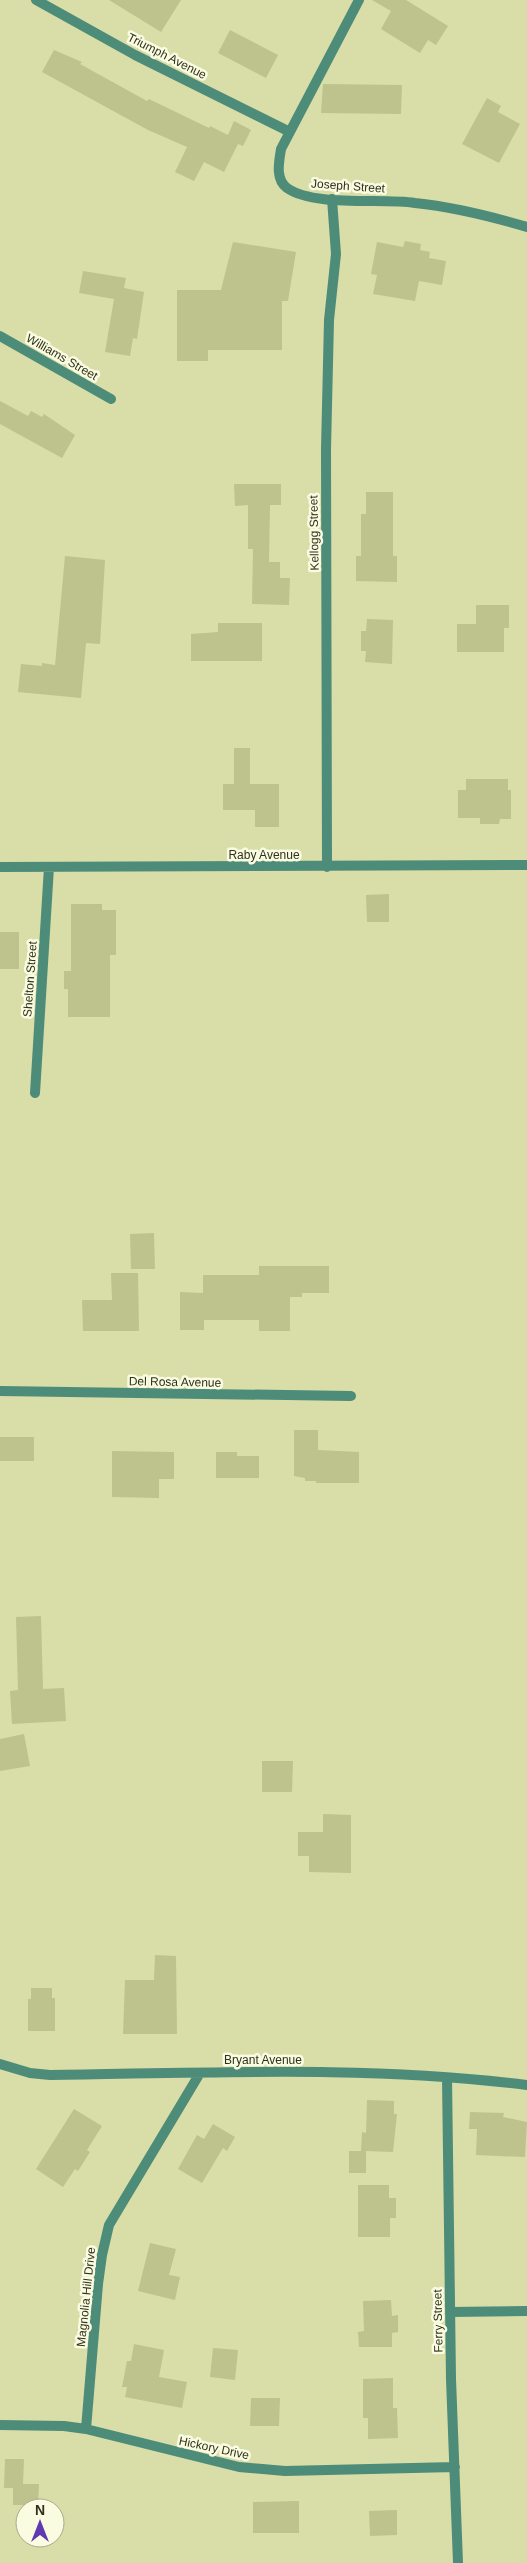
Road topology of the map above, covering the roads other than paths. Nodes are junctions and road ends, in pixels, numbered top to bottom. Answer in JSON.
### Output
{"nodes":[{"id":1,"x":36,"y":0,"type":"edge"},
{"id":2,"x":359,"y":0,"type":"edge"},
{"id":3,"x":288,"y":131,"type":"junction"},
{"id":4,"x":332,"y":199,"type":"junction"},
{"id":5,"x":527,"y":227,"type":"edge"},
{"id":6,"x":0,"y":336,"type":"edge"},
{"id":7,"x":111,"y":399,"type":"dead end"},
{"id":8,"x":527,"y":865,"type":"edge"},
{"id":9,"x":0,"y":867,"type":"edge"},
{"id":10,"x":49,"y":867,"type":"junction"},
{"id":11,"x":327,"y":867,"type":"junction"},
{"id":12,"x":35,"y":1093,"type":"dead end"},
{"id":13,"x":0,"y":1391,"type":"edge"},
{"id":14,"x":351,"y":1396,"type":"dead end"},
{"id":15,"x":0,"y":2064,"type":"edge"},
{"id":16,"x":200,"y":2073,"type":"junction"},
{"id":17,"x":447,"y":2078,"type":"junction"},
{"id":18,"x":527,"y":2085,"type":"edge"},
{"id":19,"x":527,"y":2310,"type":"edge"},
{"id":20,"x":450,"y":2312,"type":"junction"},
{"id":21,"x":0,"y":2425,"type":"edge"},
{"id":22,"x":86,"y":2429,"type":"junction"},
{"id":23,"x":455,"y":2467,"type":"junction"},
{"id":24,"x":458,"y":2563,"type":"edge"}],
"edges":[{"from":1,"to":3,"type":"street","name":"Triumph Avenue"},
{"from":2,"to":3,"type":"street","name":"Joseph Street"},
{"from":3,"to":4,"type":"street","name":"Joseph Street"},
{"from":4,"to":5,"type":"street","name":"Joseph Street"},
{"from":4,"to":11,"type":"street","name":"Kellogg Street"},
{"from":6,"to":7,"type":"street","name":"Williams Street"},
{"from":8,"to":11,"type":"street","name":"Raby Avenue"},
{"from":9,"to":10,"type":"street","name":"Raby Avenue"},
{"from":10,"to":11,"type":"street","name":"Raby Avenue"},
{"from":10,"to":12,"type":"street","name":"Shelton Street"},
{"from":13,"to":14,"type":"street","name":"Del Rosa Avenue"},
{"from":15,"to":16,"type":"street","name":"Bryant Avenue"},
{"from":16,"to":17,"type":"street","name":"Bryant Avenue"},
{"from":16,"to":22,"type":"street","name":"Magnolia Hill Drive"},
{"from":17,"to":18,"type":"street","name":"Bryant Avenue"},
{"from":17,"to":20,"type":"street","name":"Ferry Street"},
{"from":19,"to":20,"type":"street"},
{"from":20,"to":23,"type":"street","name":"Ferry Street"},
{"from":21,"to":22,"type":"street","name":"Hickory Drive"},
{"from":22,"to":23,"type":"street","name":"Hickory Drive"},
{"from":23,"to":24,"type":"street","name":"Ferry Street"}]}
